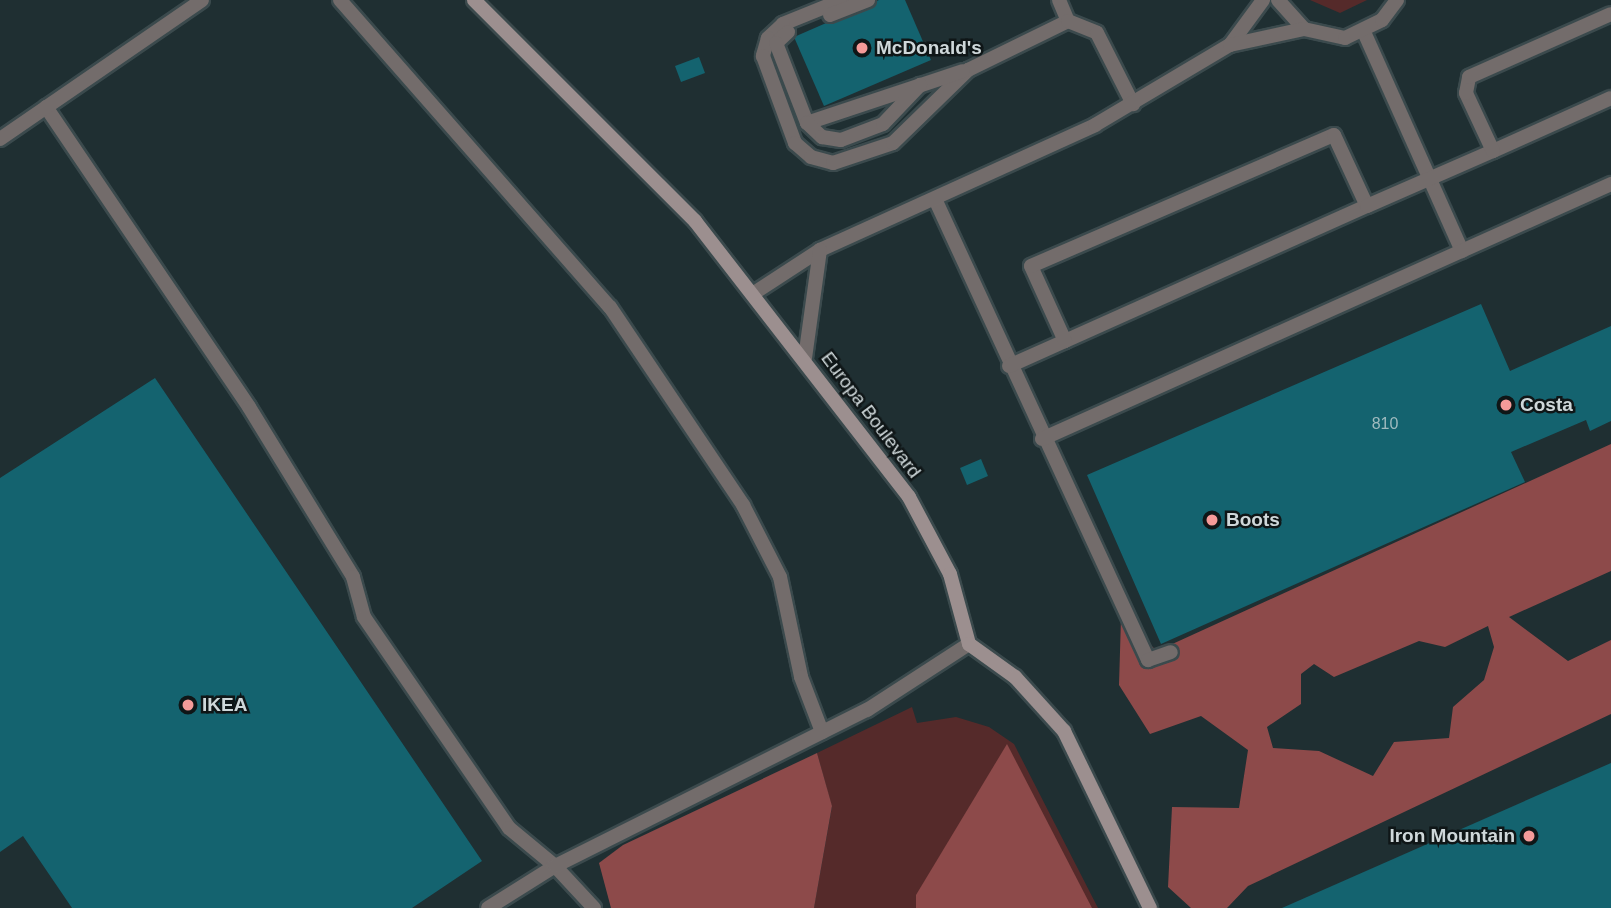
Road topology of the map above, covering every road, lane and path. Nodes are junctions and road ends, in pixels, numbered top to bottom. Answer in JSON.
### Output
{"nodes":[{"id":1,"x":202,"y":0,"type":"edge"},
{"id":2,"x":340,"y":0,"type":"edge"},
{"id":3,"x":474,"y":0,"type":"edge"},
{"id":4,"x":842,"y":0,"type":"edge"},
{"id":5,"x":868,"y":0,"type":"edge"},
{"id":6,"x":1059,"y":0,"type":"edge"},
{"id":7,"x":1263,"y":0,"type":"edge"},
{"id":8,"x":1278,"y":0,"type":"edge"},
{"id":9,"x":1396,"y":0,"type":"edge"},
{"id":10,"x":1611,"y":14,"type":"edge"},
{"id":11,"x":1068,"y":21,"type":"junction"},
{"id":12,"x":1304,"y":29,"type":"junction"},
{"id":13,"x":1364,"y":32,"type":"junction"},
{"id":14,"x":1230,"y":45,"type":"junction"},
{"id":15,"x":968,"y":70,"type":"junction"},
{"id":16,"x":920,"y":85,"type":"junction"},
{"id":17,"x":1611,"y":98,"type":"edge"},
{"id":18,"x":1133,"y":104,"type":"junction"},
{"id":19,"x":46,"y":107,"type":"junction"},
{"id":20,"x":807,"y":123,"type":"junction"},
{"id":21,"x":0,"y":139,"type":"edge"},
{"id":22,"x":1493,"y":151,"type":"junction"},
{"id":23,"x":1428,"y":179,"type":"junction"},
{"id":24,"x":1611,"y":184,"type":"edge"},
{"id":25,"x":935,"y":199,"type":"junction"},
{"id":26,"x":1367,"y":206,"type":"junction"},
{"id":27,"x":820,"y":250,"type":"junction"},
{"id":28,"x":1462,"y":251,"type":"junction"},
{"id":29,"x":754,"y":293,"type":"junction"},
{"id":30,"x":1065,"y":341,"type":"junction"},
{"id":31,"x":804,"y":358,"type":"junction"},
{"id":32,"x":1009,"y":366,"type":"junction"},
{"id":33,"x":1042,"y":439,"type":"junction"},
{"id":34,"x":969,"y":644,"type":"junction"},
{"id":35,"x":1171,"y":652,"type":"dead end"},
{"id":36,"x":822,"y":732,"type":"junction"},
{"id":37,"x":555,"y":866,"type":"junction"},
{"id":38,"x":488,"y":908,"type":"edge"},
{"id":39,"x":594,"y":908,"type":"edge"},
{"id":40,"x":1150,"y":908,"type":"edge"}],
"edges":[{"from":1,"to":19,"type":"street"},
{"from":2,"to":36,"type":"street"},
{"from":3,"to":29,"type":"street","name":"Europa Boulevard"},
{"from":4,"to":15,"type":"street"},
{"from":5,"to":20,"type":"street"},
{"from":6,"to":11,"type":"street"},
{"from":7,"to":14,"type":"street"},
{"from":8,"to":12,"type":"street"},
{"from":9,"to":13,"type":"street"},
{"from":10,"to":22,"type":"street"},
{"from":11,"to":15,"type":"street"},
{"from":11,"to":18,"type":"street"},
{"from":12,"to":13,"type":"street"},
{"from":12,"to":14,"type":"street"},
{"from":13,"to":23,"type":"street"},
{"from":14,"to":18,"type":"street"},
{"from":15,"to":16,"type":"street"},
{"from":16,"to":20,"type":"street"},
{"from":16,"to":20,"type":"street"},
{"from":17,"to":22,"type":"street"},
{"from":18,"to":25,"type":"street"},
{"from":19,"to":21,"type":"street"},
{"from":19,"to":37,"type":"street"},
{"from":22,"to":23,"type":"street"},
{"from":23,"to":26,"type":"street"},
{"from":23,"to":28,"type":"street"},
{"from":24,"to":28,"type":"street"},
{"from":25,"to":27,"type":"street"},
{"from":25,"to":32,"type":"street"},
{"from":26,"to":30,"type":"street"},
{"from":26,"to":30,"type":"street"},
{"from":27,"to":29,"type":"street"},
{"from":27,"to":31,"type":"street"},
{"from":28,"to":33,"type":"street"},
{"from":29,"to":31,"type":"street","name":"Europa Boulevard"},
{"from":30,"to":32,"type":"street"},
{"from":31,"to":34,"type":"street","name":"Europa Boulevard"},
{"from":32,"to":33,"type":"street"},
{"from":33,"to":35,"type":"street"},
{"from":34,"to":36,"type":"street"},
{"from":34,"to":40,"type":"street"},
{"from":36,"to":37,"type":"street"},
{"from":37,"to":38,"type":"street"},
{"from":37,"to":39,"type":"street"}]}
